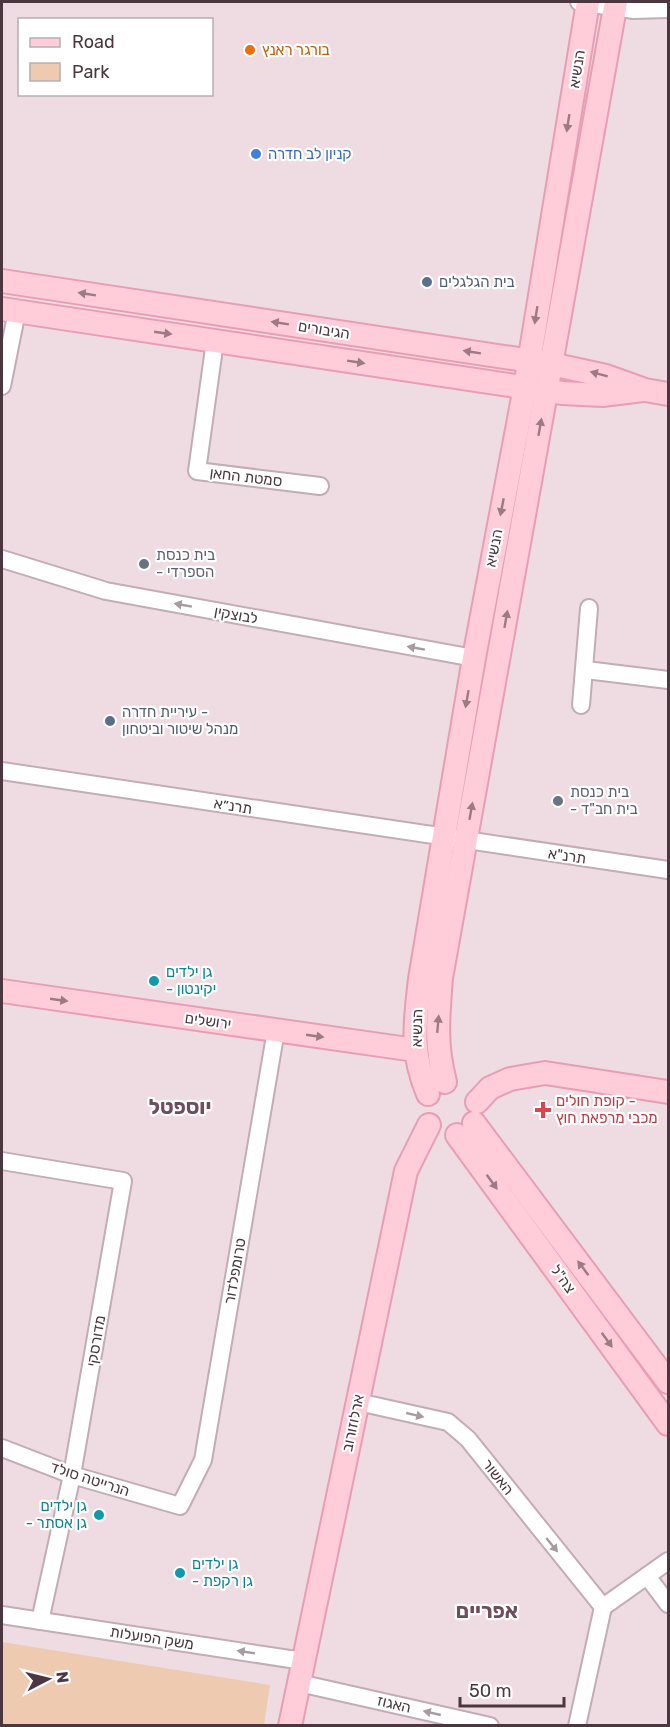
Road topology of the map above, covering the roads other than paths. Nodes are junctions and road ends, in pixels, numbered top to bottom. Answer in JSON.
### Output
{"nodes":[{"id":1,"x":584,"y":2,"type":"edge"},
{"id":2,"x":650,"y":2,"type":"edge"},
{"id":3,"x":616,"y":5,"type":"edge"},
{"id":4,"x":669,"y":8,"type":"edge"},
{"id":5,"x":2,"y":281,"type":"edge"},
{"id":6,"x":9,"y":310,"type":"edge"},
{"id":7,"x":215,"y":341,"type":"junction"},
{"id":8,"x":540,"y":362,"type":"junction"},
{"id":9,"x":2,"y":386,"type":"edge"},
{"id":10,"x":536,"y":389,"type":"junction"},
{"id":11,"x":645,"y":390,"type":"junction"},
{"id":12,"x":669,"y":393,"type":"edge"},
{"id":13,"x":320,"y":486,"type":"dead end"},
{"id":14,"x":2,"y":559,"type":"edge"},
{"id":15,"x":589,"y":608,"type":"dead end"},
{"id":16,"x":474,"y":658,"type":"junction"},
{"id":17,"x":586,"y":670,"type":"junction"},
{"id":18,"x":669,"y":680,"type":"edge"},
{"id":19,"x":581,"y":705,"type":"dead end"},
{"id":20,"x":2,"y":771,"type":"edge"},
{"id":21,"x":442,"y":838,"type":"junction"},
{"id":22,"x":465,"y":841,"type":"junction"},
{"id":23,"x":669,"y":870,"type":"edge"},
{"id":24,"x":2,"y":991,"type":"edge"},
{"id":25,"x":276,"y":1030,"type":"junction"},
{"id":26,"x":415,"y":1050,"type":"junction"},
{"id":27,"x":437,"y":1088,"type":"junction"},
{"id":28,"x":669,"y":1092,"type":"edge"},
{"id":29,"x":469,"y":1120,"type":"junction"},
{"id":30,"x":429,"y":1125,"type":"junction"},
{"id":31,"x":2,"y":1161,"type":"edge"},
{"id":32,"x":669,"y":1382,"type":"edge"},
{"id":33,"x":358,"y":1402,"type":"junction"},
{"id":34,"x":669,"y":1424,"type":"edge"},
{"id":35,"x":2,"y":1448,"type":"edge"},
{"id":36,"x":72,"y":1475,"type":"junction"},
{"id":37,"x":180,"y":1506,"type":"joint"},
{"id":38,"x":669,"y":1561,"type":"edge"},
{"id":39,"x":647,"y":1576,"type":"junction"},
{"id":40,"x":669,"y":1604,"type":"edge"},
{"id":41,"x":603,"y":1607,"type":"junction"},
{"id":42,"x":2,"y":1615,"type":"edge"},
{"id":43,"x":40,"y":1621,"type":"junction"},
{"id":44,"x":301,"y":1672,"type":"junction"},
{"id":45,"x":290,"y":1725,"type":"edge"},
{"id":46,"x":490,"y":1725,"type":"edge"},
{"id":47,"x":577,"y":1725,"type":"edge"}],
"edges":[{"from":1,"to":3,"type":"street"},
{"from":1,"to":8,"type":"main road","name":"הנשיא","one_way":true},
{"from":2,"to":4,"type":"street"},
{"from":3,"to":4,"type":"street"},
{"from":3,"to":8,"type":"main road","name":"הנשיא"},
{"from":8,"to":5,"type":"main road","name":"הגיבורים","one_way":true},
{"from":6,"to":7,"type":"main road","name":"הגיבורים","one_way":true},
{"from":6,"to":9,"type":"street"},
{"from":7,"to":10,"type":"main road","name":"הגיבורים","one_way":true},
{"from":7,"to":13,"type":"street","name":"סמטת החאן"},
{"from":8,"to":10,"type":"main road","name":"הנשיא"},
{"from":11,"to":8,"type":"main road","name":"הגיבורים","one_way":true},
{"from":10,"to":11,"type":"main road","name":"הגיבורים"},
{"from":10,"to":16,"type":"main road","name":"הנשיא","one_way":true},
{"from":22,"to":10,"type":"main road","name":"הנשיא","one_way":true},
{"from":11,"to":12,"type":"main road","name":"הגיבורים"},
{"from":16,"to":14,"type":"street","name":"לבוצקין","one_way":true},
{"from":15,"to":17,"type":"street"},
{"from":16,"to":21,"type":"main road","name":"הנשיא","one_way":true},
{"from":17,"to":18,"type":"street"},
{"from":17,"to":19,"type":"street"},
{"from":20,"to":21,"type":"street","name":"תרנ״א"},
{"from":21,"to":22,"type":"street","name":"תרנ״א"},
{"from":21,"to":26,"type":"main road","name":"הנשיא"},
{"from":22,"to":23,"type":"street","name":"תרנ\"א"},
{"from":27,"to":22,"type":"main road","name":"הנשיא","one_way":true},
{"from":24,"to":25,"type":"main road","name":"ירושלים","one_way":true},
{"from":25,"to":26,"type":"main road","name":"ירושלים","one_way":true},
{"from":25,"to":37,"type":"street","name":"טרומפלדור"},
{"from":26,"to":27,"type":"main road","name":"הנשיא"},
{"from":27,"to":29,"type":"main road"},
{"from":27,"to":30,"type":"main road"},
{"from":28,"to":29,"type":"main road"},
{"from":29,"to":30,"type":"main road"},
{"from":32,"to":29,"type":"main road","name":"צה\"ל","one_way":true},
{"from":29,"to":34,"type":"main road","name":"צה\"ל","one_way":true},
{"from":30,"to":33,"type":"main road","name":"ארלוזורוב"},
{"from":31,"to":36,"type":"street","name":"מדורסקי"},
{"from":33,"to":41,"type":"street","name":"האשור","one_way":true},
{"from":33,"to":44,"type":"main road","name":"ארלוזורוב"},
{"from":35,"to":36,"type":"street","name":"הנרייטה סולד"},
{"from":36,"to":37,"type":"street","name":"הנרייטה סולד"},
{"from":36,"to":43,"type":"street","name":"מדורסקי"},
{"from":38,"to":39,"type":"street"},
{"from":39,"to":40,"type":"street"},
{"from":39,"to":41,"type":"street"},
{"from":41,"to":47,"type":"street"},
{"from":42,"to":43,"type":"street","name":"משק הפועלות"},
{"from":44,"to":43,"type":"street","name":"משק הפועלות","one_way":true},
{"from":44,"to":45,"type":"main road","name":"ארלוזורוב"},
{"from":46,"to":44,"type":"street","name":"האגוז","one_way":true}]}
